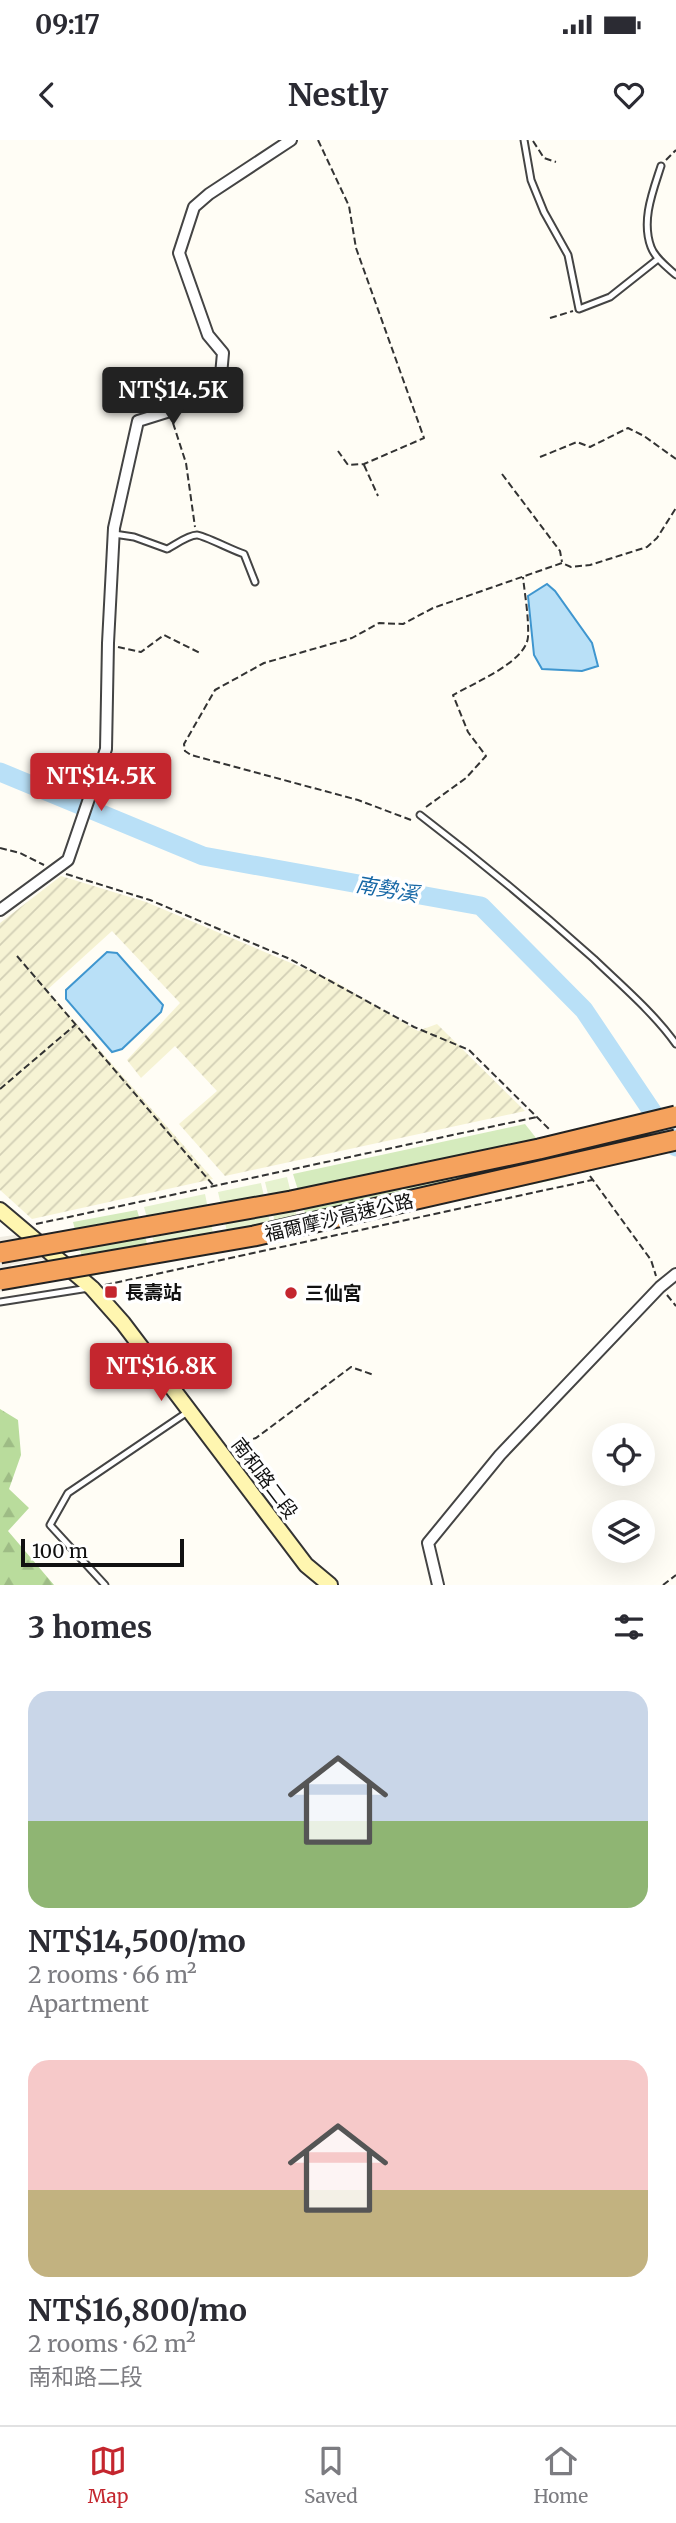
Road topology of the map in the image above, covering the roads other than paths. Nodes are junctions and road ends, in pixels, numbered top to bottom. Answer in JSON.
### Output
{"nodes":[{"id":1,"x":291,"y":140,"type":"edge"},
{"id":2,"x":524,"y":140,"type":"edge"},
{"id":3,"x":661,"y":166,"type":"road end"},
{"id":4,"x":658,"y":258,"type":"junction"},
{"id":5,"x":676,"y":275,"type":"edge"},
{"id":6,"x":114,"y":534,"type":"junction"},
{"id":7,"x":255,"y":582,"type":"dead end"},
{"id":8,"x":420,"y":815,"type":"road end"},
{"id":9,"x":0,"y":910,"type":"edge"},
{"id":10,"x":676,"y":1044,"type":"edge"},
{"id":11,"x":676,"y":1116,"type":"edge"},
{"id":12,"x":676,"y":1140,"type":"edge"},
{"id":13,"x":0,"y":1210,"type":"edge"},
{"id":14,"x":0,"y":1253,"type":"edge"},
{"id":15,"x":676,"y":1274,"type":"edge"},
{"id":16,"x":0,"y":1280,"type":"edge"},
{"id":17,"x":92,"y":1288,"type":"junction"},
{"id":18,"x":0,"y":1302,"type":"edge"},
{"id":19,"x":189,"y":1411,"type":"junction"},
{"id":20,"x":105,"y":1585,"type":"edge"},
{"id":21,"x":330,"y":1585,"type":"edge"},
{"id":22,"x":438,"y":1585,"type":"edge"}],
"edges":[{"from":1,"to":6,"type":"street"},
{"from":2,"to":4,"type":"lane"},
{"from":3,"to":4,"type":"lane"},
{"from":4,"to":5,"type":"lane"},
{"from":6,"to":7,"type":"lane"},
{"from":6,"to":9,"type":"street"},
{"from":8,"to":10,"type":"lane"},
{"from":11,"to":14,"type":"highway","name":"福爾摩沙高速公路","bridge":true},
{"from":12,"to":16,"type":"highway","name":"福爾摩沙高速公路","bridge":true},
{"from":13,"to":17,"type":"main road","name":"南和路二段"},
{"from":15,"to":22,"type":"street"},
{"from":17,"to":18,"type":"lane"},
{"from":17,"to":19,"type":"main road","name":"南和路二段"},
{"from":19,"to":20,"type":"lane"},
{"from":19,"to":21,"type":"main road","name":"南和路二段"}]}
